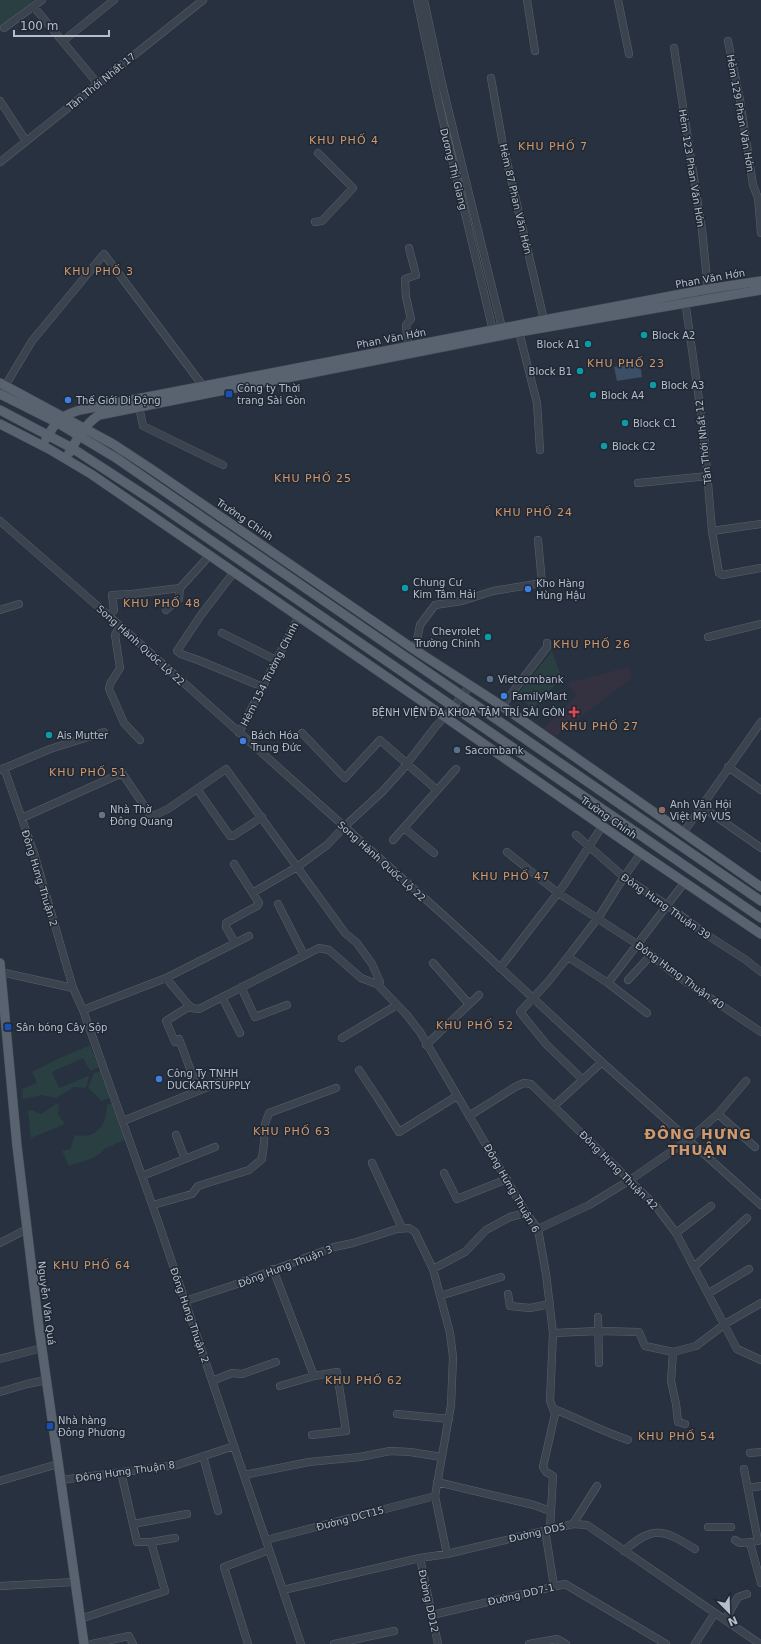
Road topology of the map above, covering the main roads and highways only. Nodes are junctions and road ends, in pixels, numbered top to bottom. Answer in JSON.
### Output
{"nodes":[{"id":1,"x":761,"y":281,"type":"edge"},
{"id":2,"x":761,"y":290,"type":"edge"},
{"id":3,"x":498,"y":333,"type":"junction"},
{"id":4,"x":259,"y":379,"type":"junction"},
{"id":5,"x":2,"y":385,"type":"edge"},
{"id":6,"x":0,"y":394,"type":"edge"},
{"id":7,"x":0,"y":410,"type":"edge"},
{"id":8,"x":59,"y":419,"type":"junction"},
{"id":9,"x":0,"y":424,"type":"edge"},
{"id":10,"x":82,"y":432,"type":"junction"},
{"id":11,"x":48,"y":435,"type":"junction"},
{"id":12,"x":43,"y":446,"type":"junction"},
{"id":13,"x":72,"y":448,"type":"junction"},
{"id":14,"x":66,"y":459,"type":"junction"},
{"id":15,"x":761,"y":887,"type":"edge"},
{"id":16,"x":761,"y":901,"type":"edge"},
{"id":17,"x":761,"y":918,"type":"edge"},
{"id":18,"x":761,"y":934,"type":"edge"},
{"id":19,"x":0,"y":969,"type":"edge"},
{"id":20,"x":84,"y":1644,"type":"edge"}],
"edges":[{"from":1,"to":3,"type":"main road","name":"Phan Văn Hớn"},
{"from":2,"to":3,"type":"main road","name":"Phan Văn Hớn"},
{"from":3,"to":4,"type":"main road","name":"Phan Văn Hớn"},
{"from":3,"to":4,"type":"main road","name":"Phan Văn Hớn"},
{"from":4,"to":8,"type":"main road","name":"Phan Văn Hớn"},
{"from":4,"to":10,"type":"main road","name":"Phan Văn Hớn"},
{"from":5,"to":6,"type":"main road"},
{"from":5,"to":8,"type":"main road","name":"Trường Chinh"},
{"from":6,"to":8,"type":"main road","name":"Trường Chinh"},
{"from":7,"to":11,"type":"main road","name":"Trường Chinh"},
{"from":8,"to":10,"type":"main road","name":"Trường Chinh"},
{"from":8,"to":11,"type":"main road"},
{"from":9,"to":12,"type":"main road","name":"Trường Chinh"},
{"from":10,"to":13,"type":"main road","name":"Phan Văn Hớn"},
{"from":10,"to":15,"type":"main road","name":"Trường Chinh"},
{"from":10,"to":16,"type":"main road","name":"Trường Chinh"},
{"from":11,"to":12,"type":"main road"},
{"from":11,"to":13,"type":"main road","name":"Trường Chinh"},
{"from":12,"to":14,"type":"main road","name":"Trường Chinh"},
{"from":13,"to":14,"type":"main road","name":"Phan Văn Hớn"},
{"from":13,"to":17,"type":"main road","name":"Trường Chinh"},
{"from":14,"to":18,"type":"main road","name":"Trường Chinh"},
{"from":19,"to":20,"type":"main road","name":"Nguyễn Văn Quá"}]}
